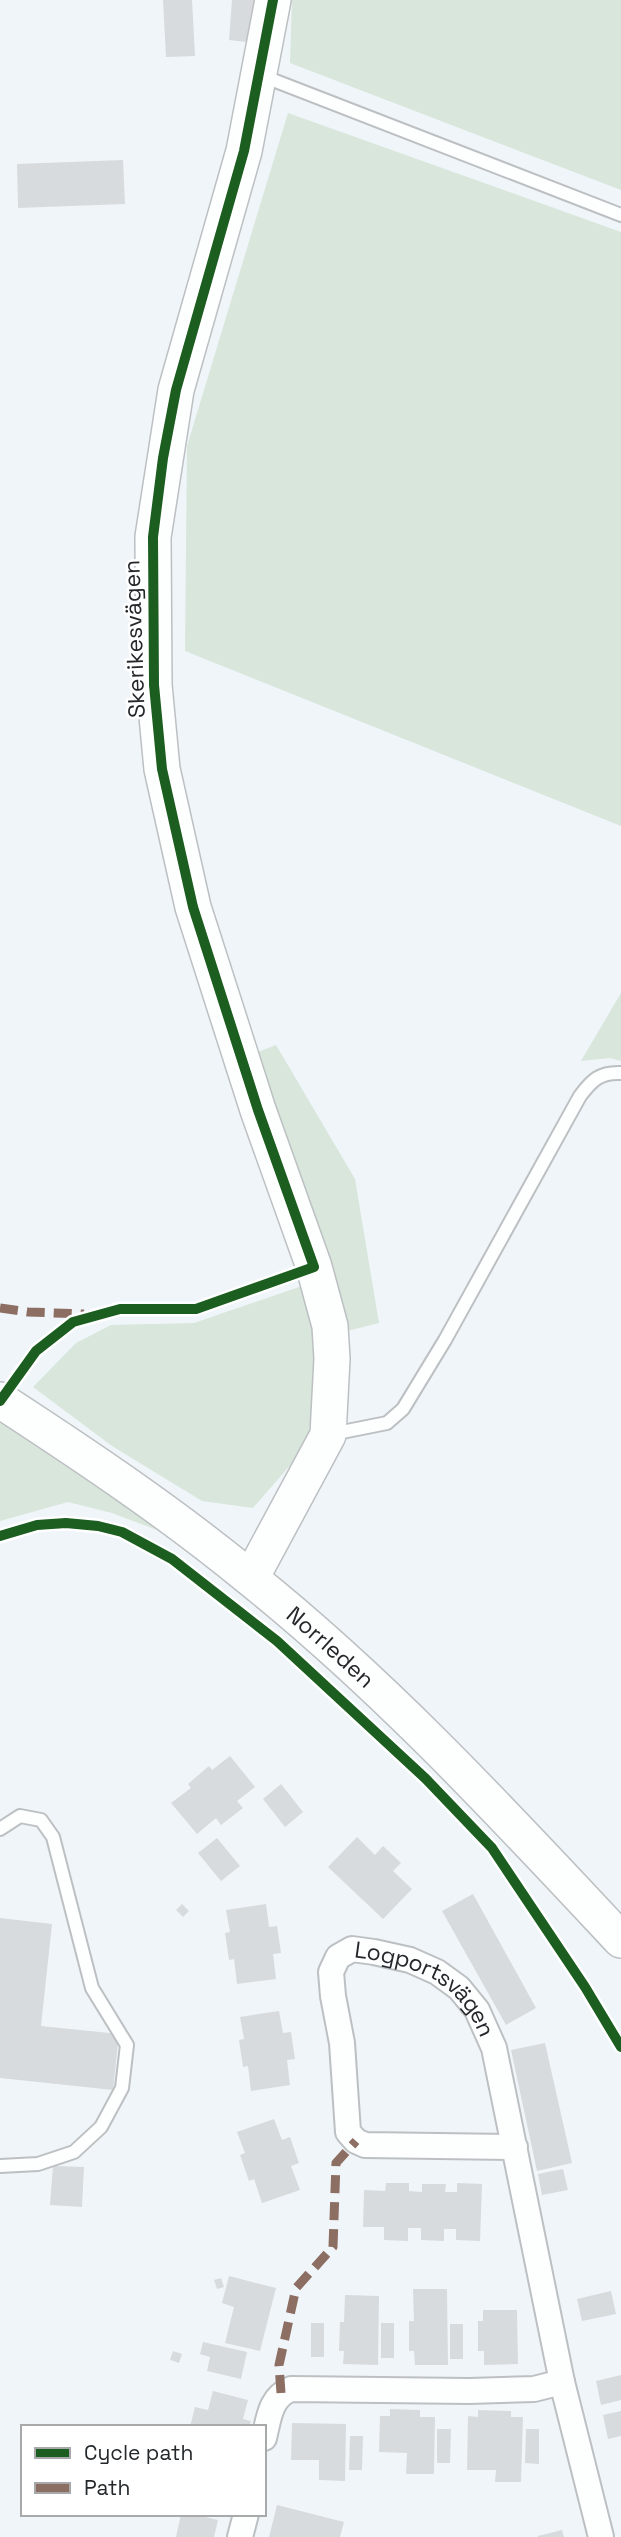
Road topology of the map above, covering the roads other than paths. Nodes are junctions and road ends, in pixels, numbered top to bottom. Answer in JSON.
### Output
{"nodes":[{"id":1,"x":274,"y":0,"type":"edge"},
{"id":2,"x":260,"y":75,"type":"junction"},
{"id":3,"x":621,"y":215,"type":"edge"},
{"id":4,"x":621,"y":1073,"type":"edge"},
{"id":5,"x":0,"y":1400,"type":"edge"},
{"id":6,"x":328,"y":1435,"type":"junction"},
{"id":7,"x":251,"y":1578,"type":"junction"},
{"id":8,"x":0,"y":1829,"type":"edge"},
{"id":9,"x":621,"y":1940,"type":"edge"},
{"id":10,"x":514,"y":2147,"type":"junction"},
{"id":11,"x":0,"y":2166,"type":"edge"},
{"id":12,"x":562,"y":2382,"type":"junction"},
{"id":13,"x":266,"y":2430,"type":"edge"},
{"id":14,"x":245,"y":2516,"type":"edge"},
{"id":15,"x":240,"y":2537,"type":"edge"},
{"id":16,"x":601,"y":2537,"type":"edge"}],
"edges":[{"from":1,"to":2,"type":"street","name":"Skerikesvägen"},
{"from":2,"to":3,"type":"lane"},
{"from":2,"to":6,"type":"street","name":"Skerikesvägen"},
{"from":4,"to":6,"type":"lane"},
{"from":5,"to":7,"type":"street","name":"Norrleden"},
{"from":6,"to":7,"type":"street","name":"Skerikesvägen"},
{"from":7,"to":9,"type":"street","name":"Norrleden"},
{"from":8,"to":11,"type":"lane"},
{"from":10,"to":10,"type":"street","name":"Logportsvägen"},
{"from":10,"to":12,"type":"street","name":"Logportsvägen"},
{"from":12,"to":13,"type":"street"},
{"from":12,"to":16,"type":"street","name":"Logportsvägen"},
{"from":14,"to":15,"type":"street"}]}
